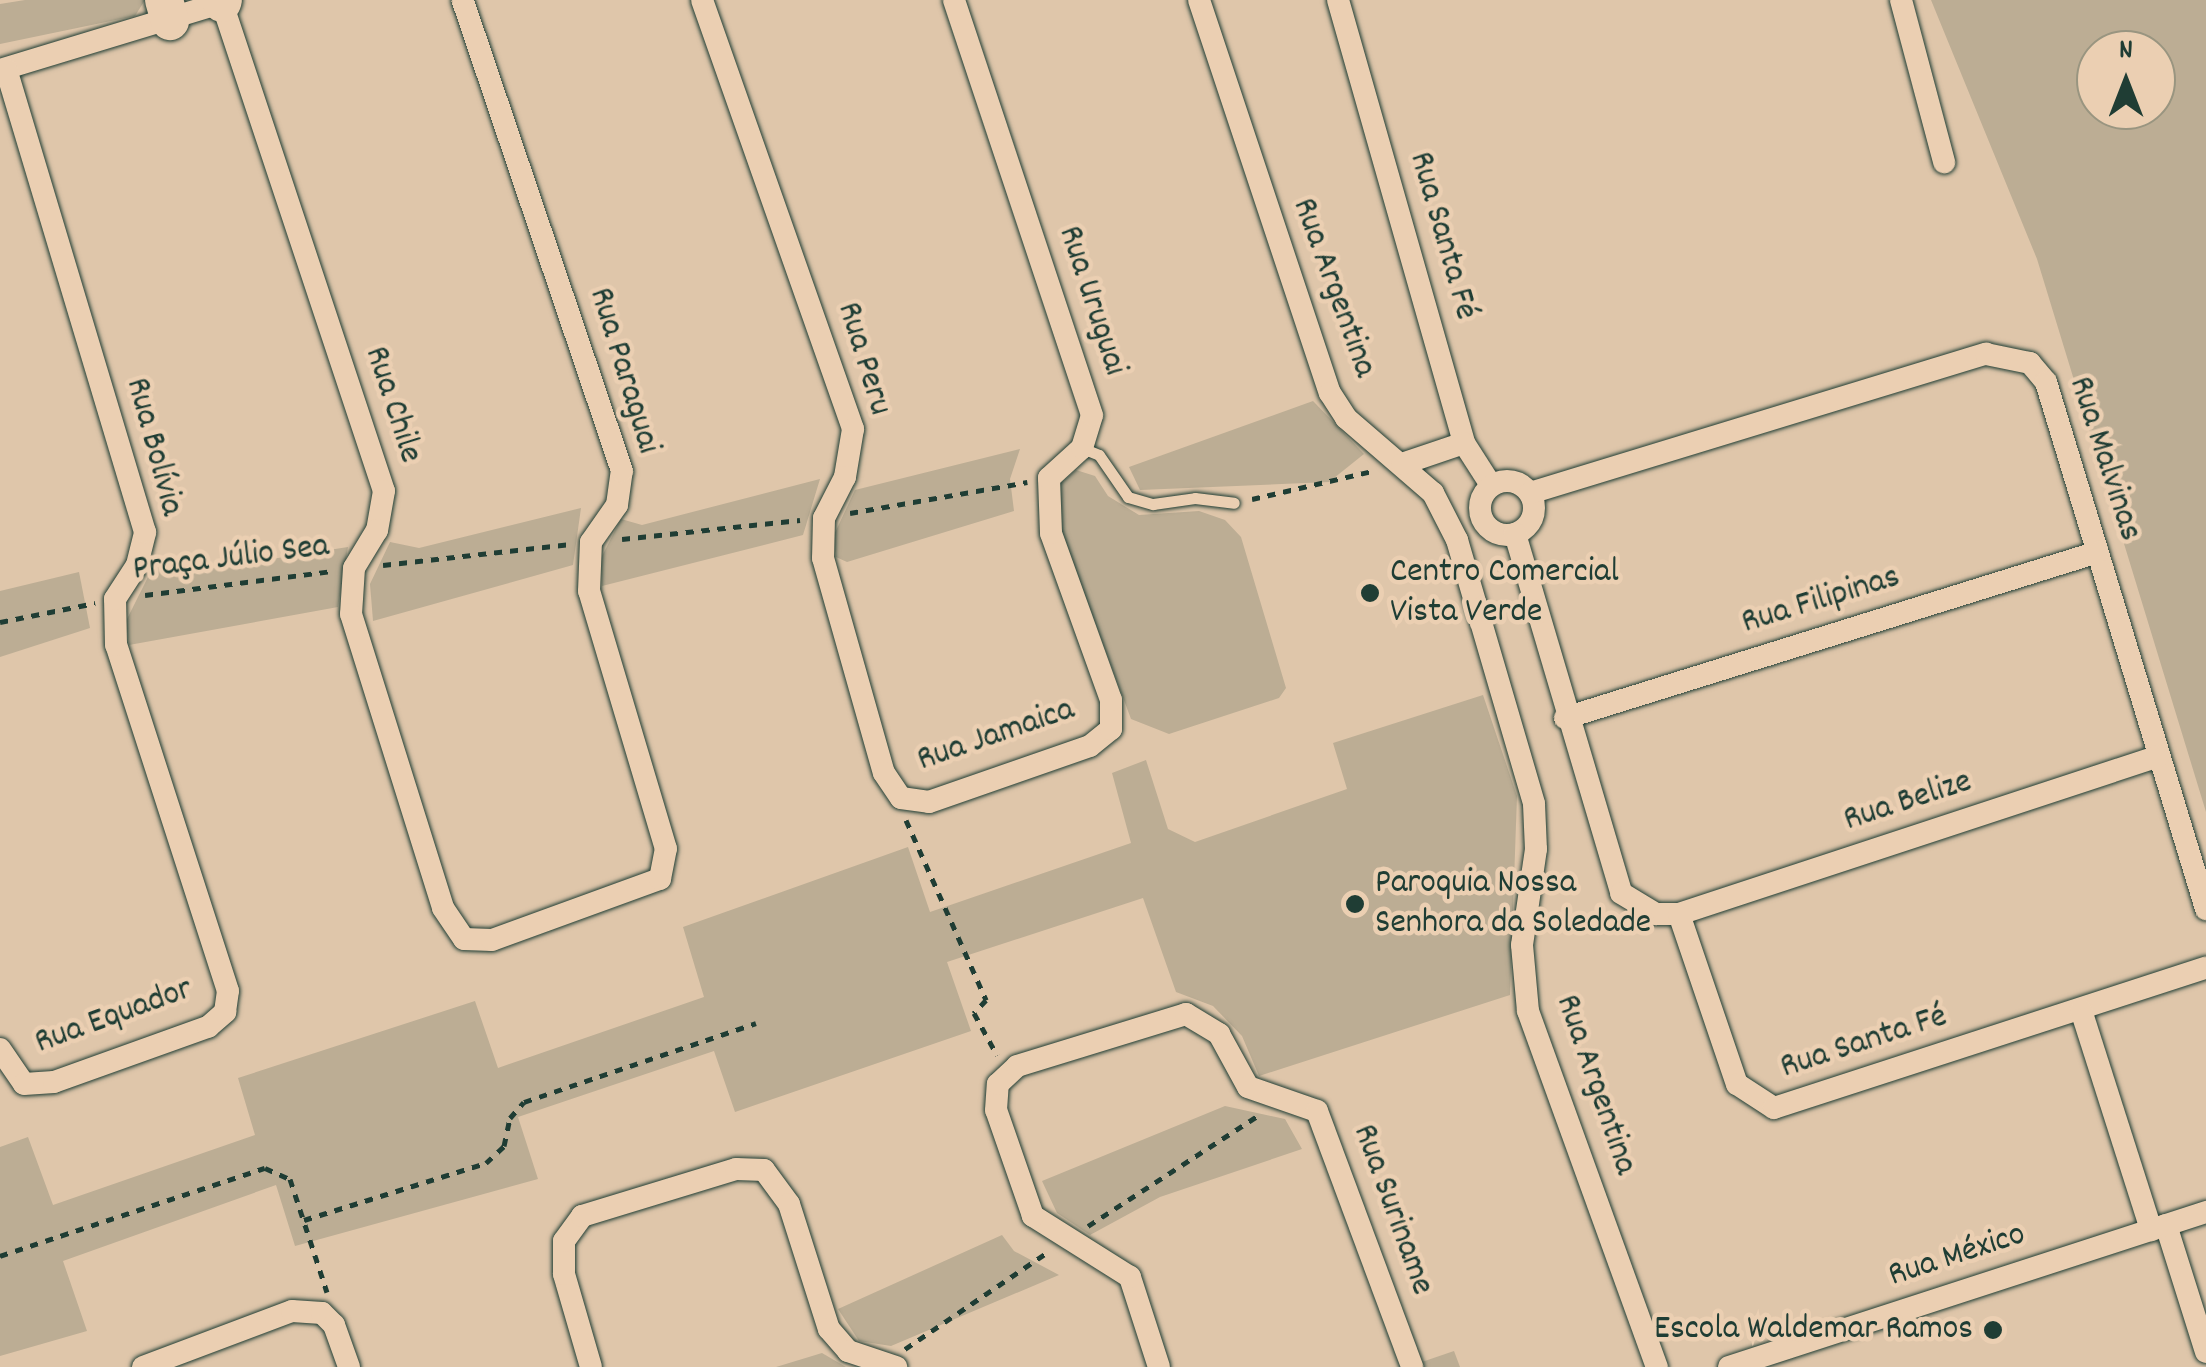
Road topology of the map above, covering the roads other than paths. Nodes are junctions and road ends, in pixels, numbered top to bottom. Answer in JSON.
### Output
{"nodes":[{"id":1,"x":463,"y":0,"type":"edge"},
{"id":2,"x":702,"y":0,"type":"edge"},
{"id":3,"x":954,"y":0,"type":"edge"},
{"id":4,"x":1199,"y":0,"type":"edge"},
{"id":5,"x":1338,"y":0,"type":"edge"},
{"id":6,"x":1901,"y":0,"type":"edge"},
{"id":7,"x":225,"y":1,"type":"edge"},
{"id":8,"x":167,"y":10,"type":"edge"},
{"id":9,"x":3,"y":70,"type":"edge"},
{"id":10,"x":1944,"y":162,"type":"dead end"},
{"id":11,"x":1464,"y":443,"type":"junction"},
{"id":12,"x":1082,"y":448,"type":"junction"},
{"id":13,"x":1402,"y":464,"type":"junction"},
{"id":14,"x":1491,"y":485,"type":"junction"},
{"id":15,"x":1530,"y":494,"type":"junction"},
{"id":16,"x":1234,"y":504,"type":"road end"},
{"id":17,"x":1483,"y":522,"type":"junction"},
{"id":18,"x":1515,"y":534,"type":"junction"},
{"id":19,"x":1457,"y":540,"type":"junction"},
{"id":20,"x":2098,"y":552,"type":"junction"},
{"id":21,"x":1565,"y":718,"type":"junction"},
{"id":22,"x":2159,"y":756,"type":"junction"},
{"id":23,"x":901,"y":798,"type":"joint"},
{"id":24,"x":2206,"y":909,"type":"edge"},
{"id":25,"x":1679,"y":914,"type":"junction"},
{"id":26,"x":464,"y":939,"type":"joint"},
{"id":27,"x":2206,"y":968,"type":"edge"},
{"id":28,"x":2081,"y":1010,"type":"junction"},
{"id":29,"x":225,"y":1012,"type":"joint"},
{"id":30,"x":0,"y":1049,"type":"edge"},
{"id":31,"x":2206,"y":1212,"type":"edge"},
{"id":32,"x":2158,"y":1228,"type":"junction"},
{"id":33,"x":2206,"y":1352,"type":"edge"},
{"id":34,"x":143,"y":1367,"type":"edge"},
{"id":35,"x":349,"y":1367,"type":"edge"},
{"id":36,"x":591,"y":1367,"type":"edge"},
{"id":37,"x":896,"y":1367,"type":"edge"},
{"id":38,"x":1160,"y":1367,"type":"edge"},
{"id":39,"x":1412,"y":1367,"type":"edge"},
{"id":40,"x":1657,"y":1367,"type":"edge"},
{"id":41,"x":1730,"y":1367,"type":"edge"}],
"edges":[{"from":1,"to":26,"type":"street","name":"Rua Paraguai"},
{"from":2,"to":23,"type":"street","name":"Rua Peru"},
{"from":3,"to":12,"type":"street","name":"Rua Uruguai"},
{"from":4,"to":13,"type":"street","name":"Rua Argentina"},
{"from":5,"to":11,"type":"street","name":"Rua Santa Fé"},
{"from":6,"to":10,"type":"street"},
{"from":7,"to":8,"type":"street"},
{"from":7,"to":26,"type":"street","name":"Rua Chile"},
{"from":8,"to":9,"type":"street"},
{"from":9,"to":29,"type":"street","name":"Rua Bolívia"},
{"from":11,"to":13,"type":"street"},
{"from":11,"to":14,"type":"street","name":"Rua Santa Fé"},
{"from":12,"to":16,"type":"lane"},
{"from":12,"to":23,"type":"street","name":"Rua Jamaica"},
{"from":13,"to":19,"type":"street","name":"Rua Argentina"},
{"from":14,"to":15,"type":"street"},
{"from":14,"to":17,"type":"street"},
{"from":15,"to":18,"type":"street"},
{"from":15,"to":20,"type":"street","name":"Rua Malvinas"},
{"from":17,"to":18,"type":"street"},
{"from":17,"to":19,"type":"street"},
{"from":18,"to":21,"type":"street"},
{"from":19,"to":40,"type":"street","name":"Rua Argentina"},
{"from":20,"to":21,"type":"street","name":"Rua Filipinas"},
{"from":20,"to":22,"type":"street","name":"Rua Malvinas"},
{"from":21,"to":25,"type":"street"},
{"from":22,"to":24,"type":"street","name":"Rua Malvinas"},
{"from":22,"to":25,"type":"street","name":"Rua Belize"},
{"from":25,"to":28,"type":"street","name":"Rua Santa Fé"},
{"from":27,"to":28,"type":"street","name":"Rua Santa Fé"},
{"from":28,"to":32,"type":"street"},
{"from":29,"to":30,"type":"street","name":"Rua Equador"},
{"from":31,"to":32,"type":"street","name":"Rua México"},
{"from":32,"to":33,"type":"street"},
{"from":32,"to":41,"type":"street","name":"Rua México"},
{"from":34,"to":35,"type":"street"},
{"from":36,"to":37,"type":"street"},
{"from":38,"to":39,"type":"street","name":"Rua Suriname"}]}
